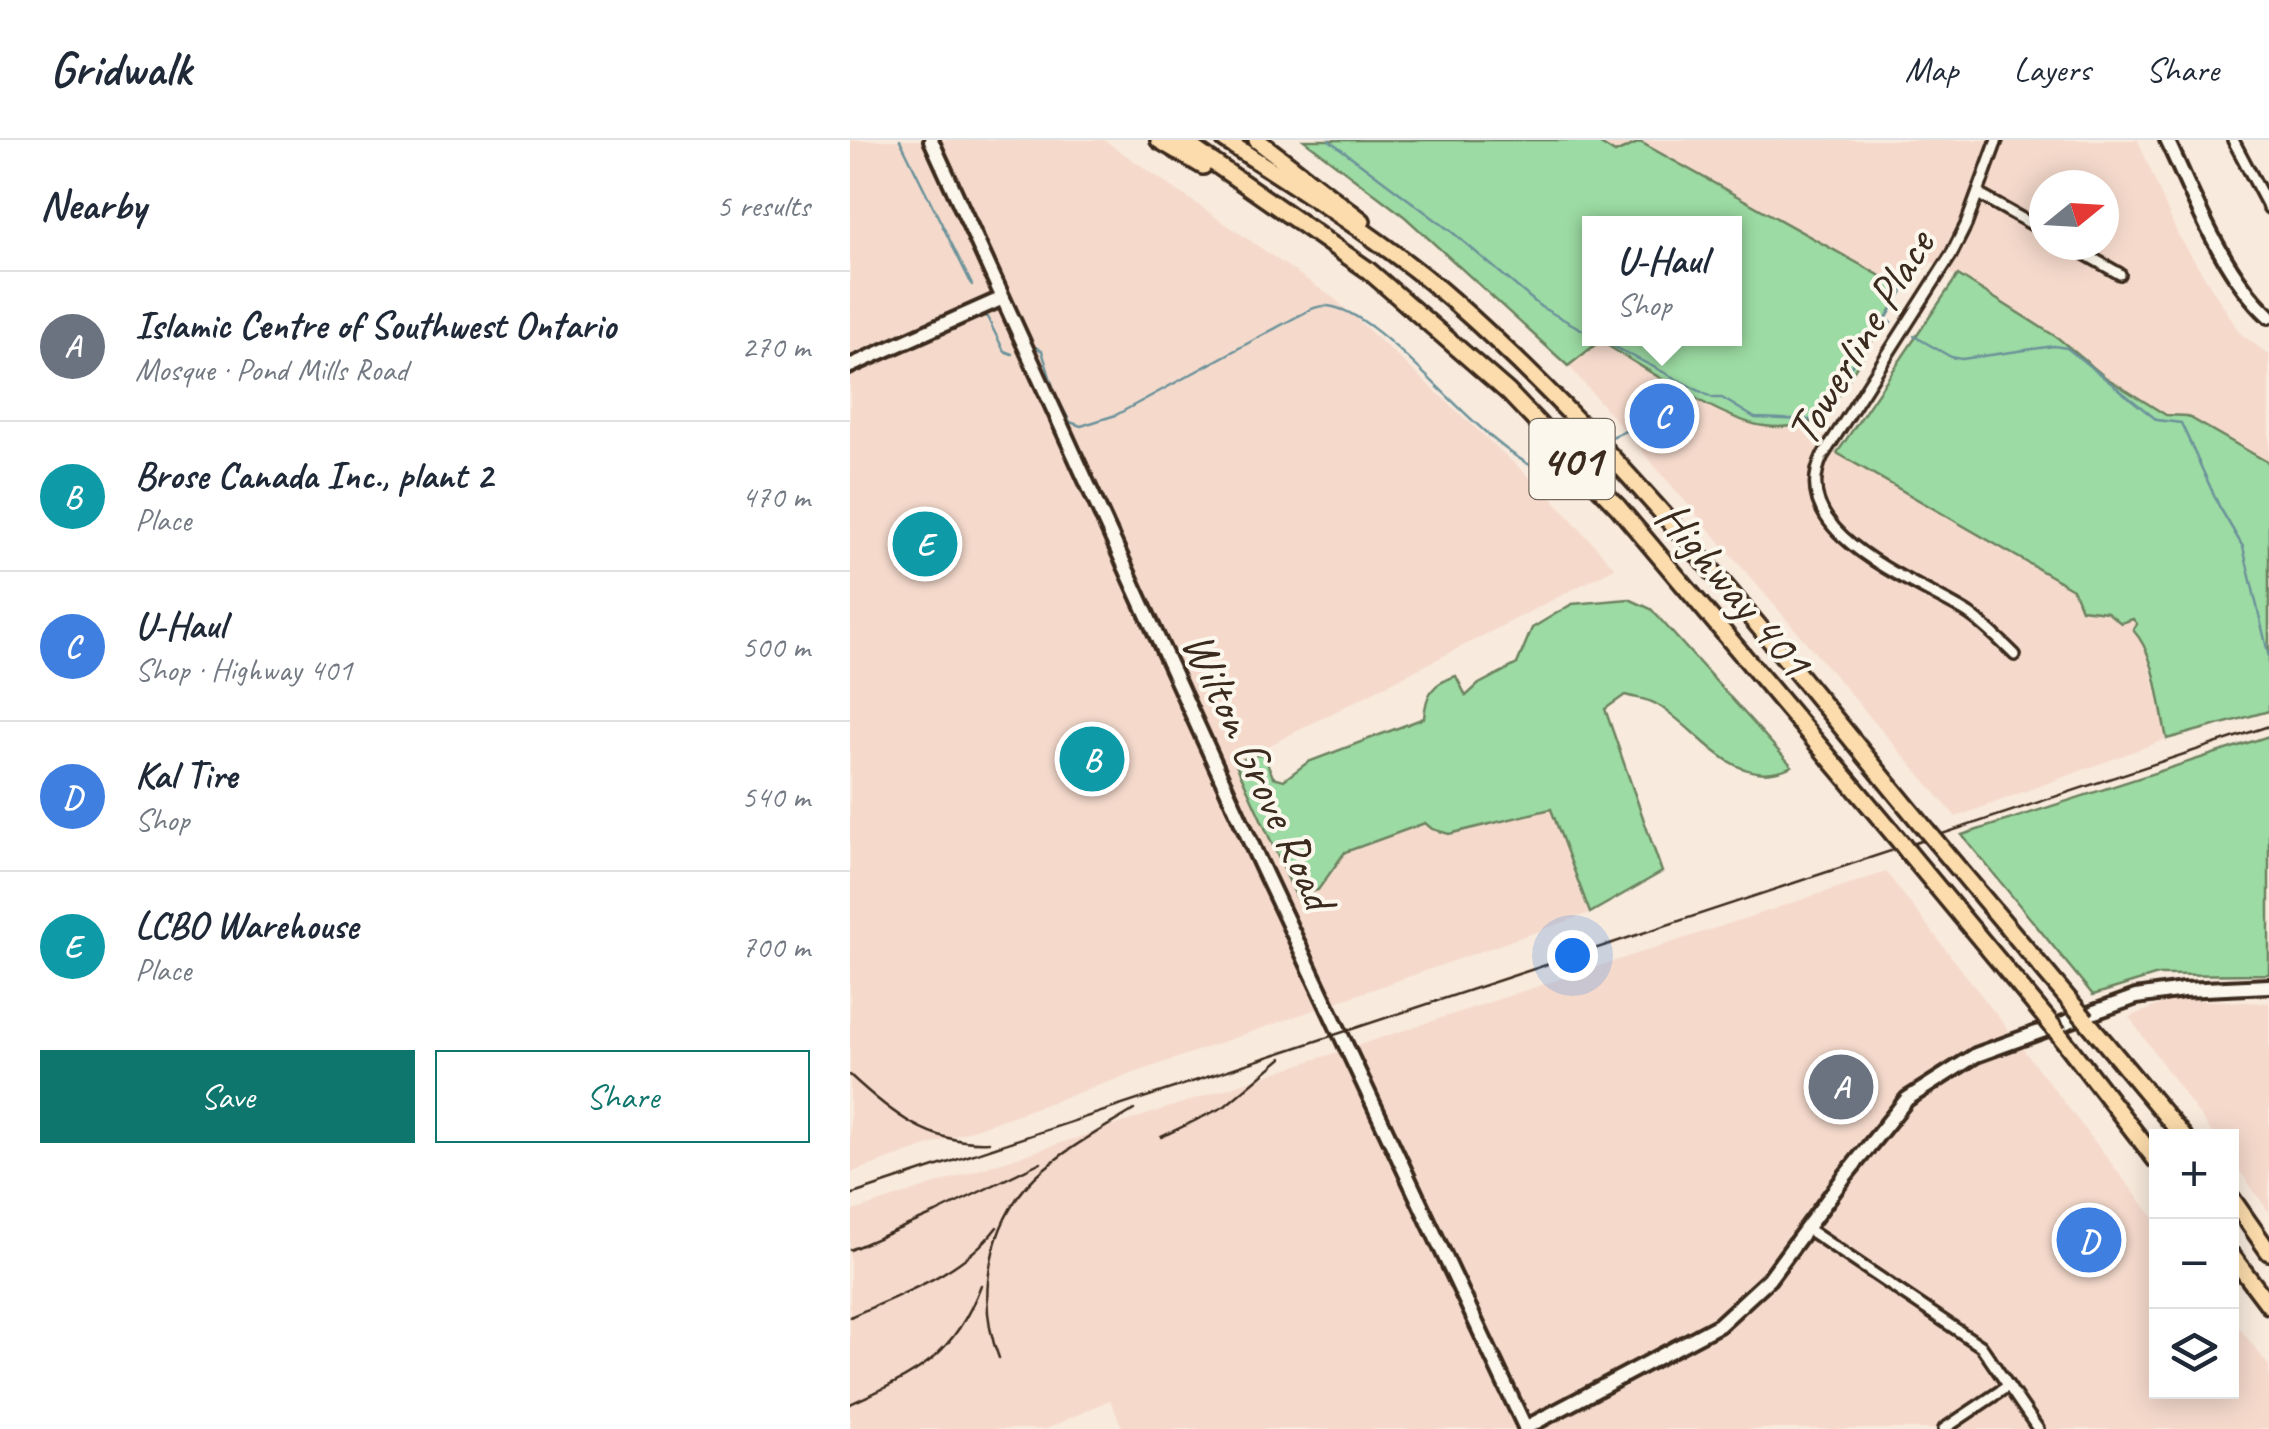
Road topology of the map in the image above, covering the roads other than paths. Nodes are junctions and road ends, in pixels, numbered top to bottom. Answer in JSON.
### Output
{"nodes":[{"id":1,"x":931,"y":140,"type":"edge"},
{"id":2,"x":1159,"y":140,"type":"edge"},
{"id":3,"x":1181,"y":140,"type":"edge"},
{"id":4,"x":1225,"y":140,"type":"edge"},
{"id":5,"x":1257,"y":140,"type":"edge"},
{"id":6,"x":1997,"y":140,"type":"edge"},
{"id":7,"x":2167,"y":140,"type":"edge"},
{"id":8,"x":2233,"y":140,"type":"edge"},
{"id":9,"x":1244,"y":183,"type":"junction"},
{"id":10,"x":1978,"y":194,"type":"junction"},
{"id":11,"x":2269,"y":208,"type":"edge"},
{"id":12,"x":2029,"y":223,"type":"edge"},
{"id":13,"x":1396,"y":256,"type":"junction"},
{"id":14,"x":2095,"y":260,"type":"edge"},
{"id":15,"x":2120,"y":274,"type":"dead end"},
{"id":16,"x":1002,"y":298,"type":"junction"},
{"id":17,"x":2269,"y":316,"type":"edge"},
{"id":18,"x":850,"y":366,"type":"edge"},
{"id":19,"x":2015,"y":656,"type":"dead end"},
{"id":20,"x":2269,"y":986,"type":"edge"},
{"id":21,"x":2177,"y":1129,"type":"edge"},
{"id":22,"x":2149,"y":1151,"type":"edge"},
{"id":23,"x":2239,"y":1210,"type":"edge"},
{"id":24,"x":1806,"y":1228,"type":"junction"},
{"id":25,"x":2269,"y":1252,"type":"edge"},
{"id":26,"x":2239,"y":1265,"type":"edge"},
{"id":27,"x":2269,"y":1305,"type":"edge"},
{"id":28,"x":2008,"y":1386,"type":"junction"},
{"id":29,"x":1526,"y":1429,"type":"edge"},
{"id":30,"x":1944,"y":1429,"type":"edge"},
{"id":31,"x":2038,"y":1429,"type":"edge"}],
"edges":[{"from":1,"to":16,"type":"main road","name":"Wilton Grove Road"},
{"from":2,"to":9,"type":"highway"},
{"from":3,"to":9,"type":"highway","name":"Highway 401","number":"401"},
{"from":4,"to":13,"type":"highway","name":"Highway 401","number":"401"},
{"from":5,"to":13,"type":"highway"},
{"from":6,"to":10,"type":"street","name":"Towerline Place"},
{"from":7,"to":17,"type":"main road"},
{"from":8,"to":11,"type":"street"},
{"from":9,"to":22,"type":"highway","name":"Highway 401","number":"401","bridge":true},
{"from":10,"to":12,"type":"street"},
{"from":10,"to":19,"type":"street","name":"Towerline Place"},
{"from":13,"to":21,"type":"highway","name":"Highway 401","number":"401","bridge":true},
{"from":14,"to":15,"type":"street"},
{"from":16,"to":18,"type":"main road"},
{"from":16,"to":29,"type":"main road","name":"Wilton Grove Road"},
{"from":20,"to":24,"type":"main road"},
{"from":23,"to":25,"type":"highway"},
{"from":24,"to":28,"type":"street"},
{"from":24,"to":29,"type":"main road"},
{"from":26,"to":27,"type":"highway"},
{"from":28,"to":30,"type":"street"},
{"from":28,"to":31,"type":"street"}]}
